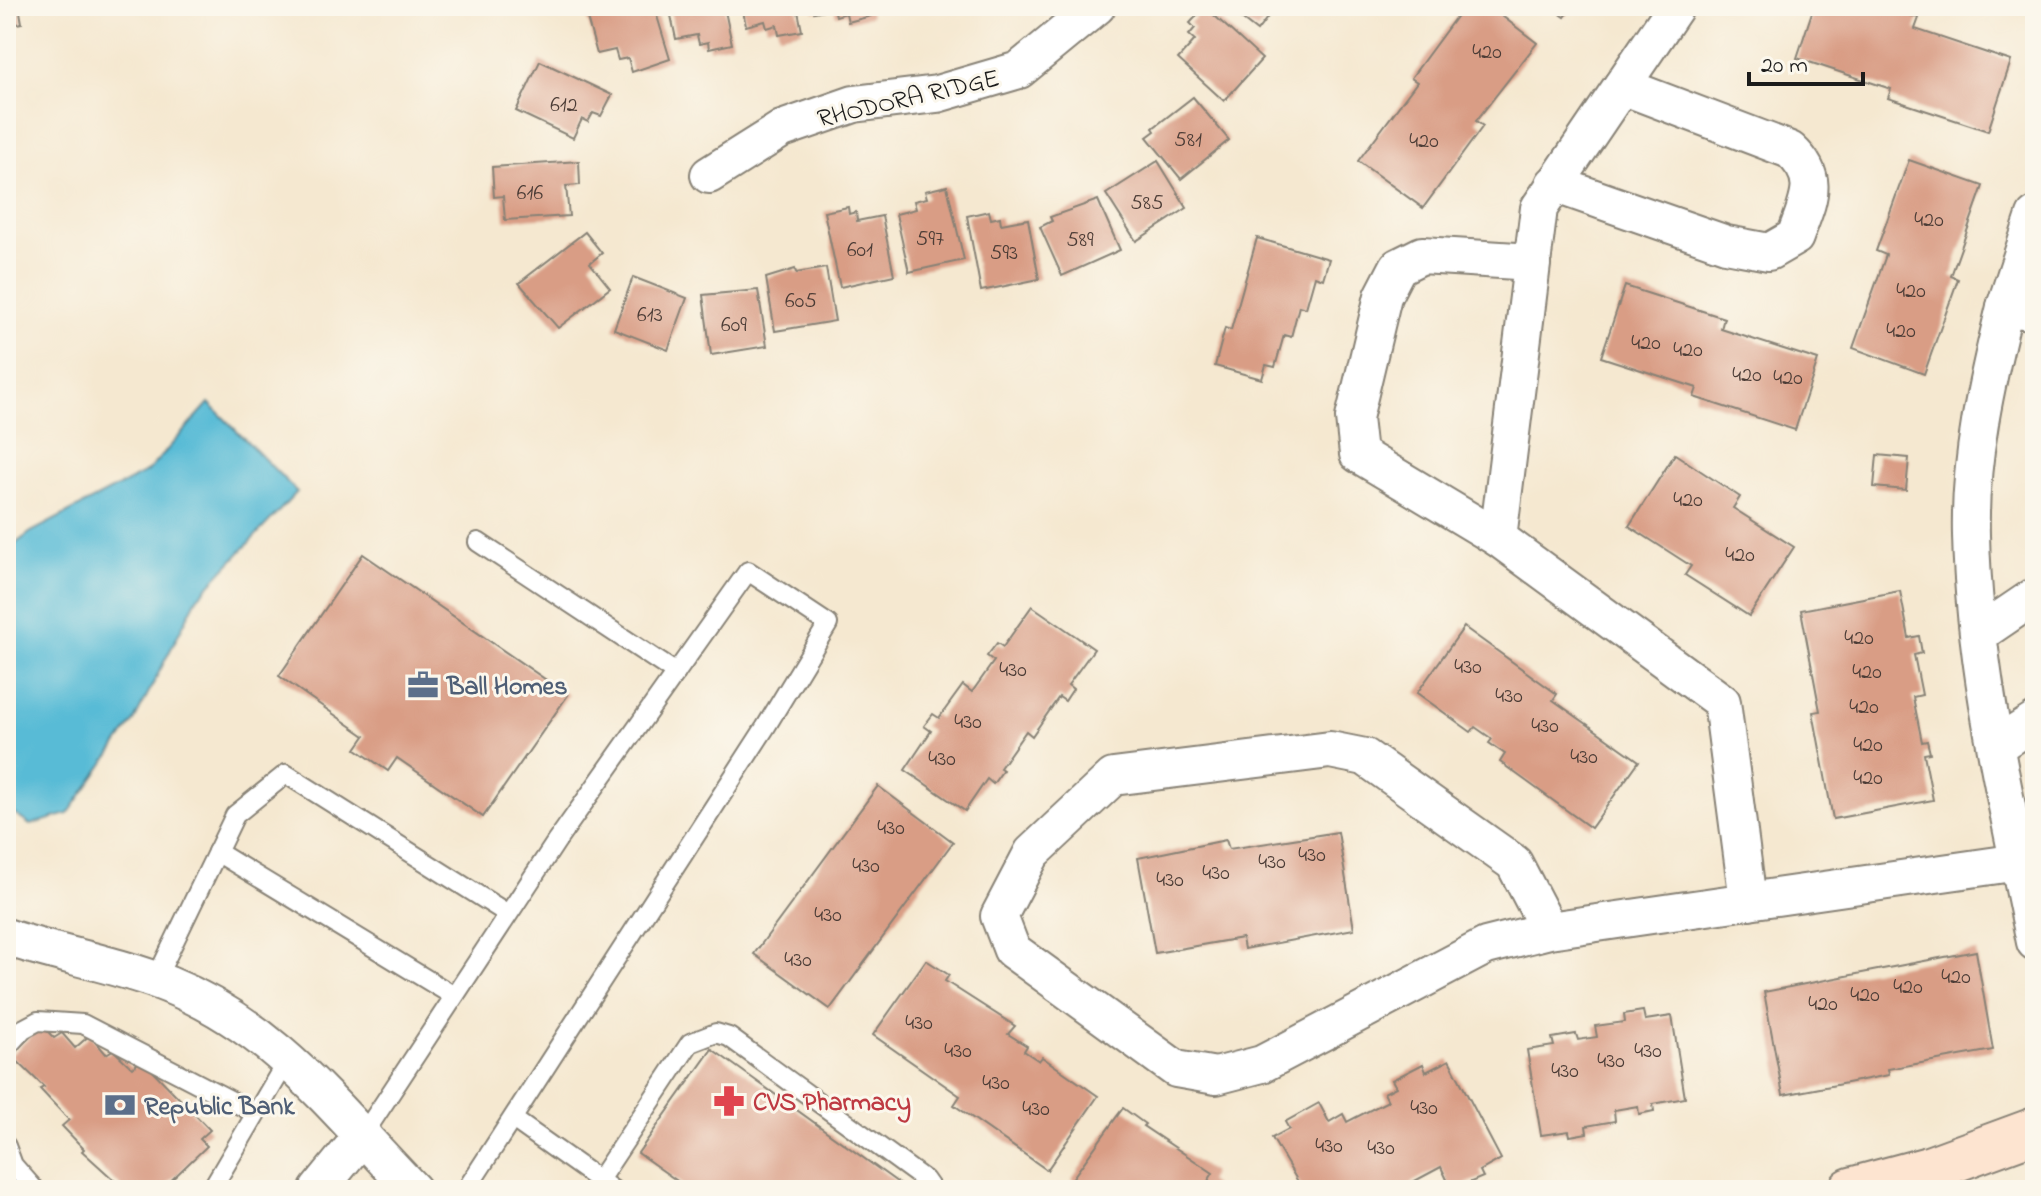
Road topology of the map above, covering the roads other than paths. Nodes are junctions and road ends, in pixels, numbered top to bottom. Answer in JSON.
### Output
{"nodes":[{"id":1,"x":1097,"y":6,"type":"edge"},
{"id":2,"x":1676,"y":6,"type":"edge"},
{"id":3,"x":1622,"y":86,"type":"junction"},
{"id":4,"x":709,"y":175,"type":"dead end"},
{"id":5,"x":1554,"y":184,"type":"junction"},
{"id":6,"x":2035,"y":216,"type":"edge"},
{"id":7,"x":1532,"y":262,"type":"junction"},
{"id":8,"x":2020,"y":310,"type":"edge"},
{"id":9,"x":1498,"y":538,"type":"junction"},
{"id":10,"x":478,"y":542,"type":"dead end"},
{"id":11,"x":2035,"y":596,"type":"edge"},
{"id":12,"x":1979,"y":634,"type":"junction"},
{"id":13,"x":676,"y":673,"type":"junction"},
{"id":14,"x":2035,"y":721,"type":"edge"},
{"id":15,"x":1996,"y":746,"type":"junction"},
{"id":16,"x":217,"y":852,"type":"junction"},
{"id":17,"x":2019,"y":862,"type":"junction"},
{"id":18,"x":1748,"y":901,"type":"junction"},
{"id":19,"x":508,"y":914,"type":"junction"},
{"id":20,"x":1549,"y":930,"type":"junction"},
{"id":21,"x":6,"y":937,"type":"edge"},
{"id":22,"x":2035,"y":942,"type":"edge"},
{"id":23,"x":155,"y":981,"type":"junction"},
{"id":24,"x":454,"y":996,"type":"junction"},
{"id":25,"x":6,"y":1048,"type":"edge"},
{"id":26,"x":288,"y":1059,"type":"junction"},
{"id":27,"x":255,"y":1113,"type":"junction"},
{"id":28,"x":513,"y":1119,"type":"junction"},
{"id":29,"x":2035,"y":1130,"type":"edge"},
{"id":30,"x":363,"y":1135,"type":"junction"},
{"id":31,"x":6,"y":1146,"type":"edge"},
{"id":32,"x":606,"y":1185,"type":"edge"},
{"id":33,"x":35,"y":1190,"type":"edge"},
{"id":34,"x":211,"y":1190,"type":"edge"},
{"id":35,"x":318,"y":1190,"type":"edge"},
{"id":36,"x":413,"y":1190,"type":"edge"},
{"id":37,"x":466,"y":1190,"type":"edge"},
{"id":38,"x":932,"y":1190,"type":"edge"},
{"id":39,"x":1851,"y":1190,"type":"edge"}],
"edges":[{"from":1,"to":4,"type":"street","name":"RHODORA RIDGE"},
{"from":2,"to":3,"type":"street"},
{"from":3,"to":5,"type":"street"},
{"from":3,"to":5,"type":"street"},
{"from":5,"to":7,"type":"street"},
{"from":6,"to":8,"type":"street"},
{"from":7,"to":9,"type":"street"},
{"from":7,"to":9,"type":"street"},
{"from":8,"to":12,"type":"street"},
{"from":9,"to":18,"type":"street"},
{"from":10,"to":13,"type":"lane"},
{"from":11,"to":12,"type":"street"},
{"from":12,"to":15,"type":"street"},
{"from":13,"to":19,"type":"lane"},
{"from":13,"to":28,"type":"lane"},
{"from":14,"to":15,"type":"street"},
{"from":15,"to":17,"type":"street"},
{"from":16,"to":19,"type":"lane"},
{"from":16,"to":23,"type":"lane"},
{"from":16,"to":24,"type":"lane"},
{"from":17,"to":18,"type":"street"},
{"from":17,"to":22,"type":"street"},
{"from":18,"to":20,"type":"street"},
{"from":19,"to":24,"type":"lane"},
{"from":20,"to":20,"type":"street"},
{"from":21,"to":23,"type":"street"},
{"from":23,"to":26,"type":"street"},
{"from":24,"to":30,"type":"lane"},
{"from":25,"to":27,"type":"lane"},
{"from":26,"to":27,"type":"lane"},
{"from":26,"to":30,"type":"street"},
{"from":27,"to":34,"type":"lane"},
{"from":28,"to":32,"type":"lane"},
{"from":28,"to":37,"type":"lane"},
{"from":29,"to":39,"type":"street"},
{"from":30,"to":35,"type":"street"},
{"from":30,"to":36,"type":"street"},
{"from":31,"to":33,"type":"lane"},
{"from":32,"to":38,"type":"lane"}]}
